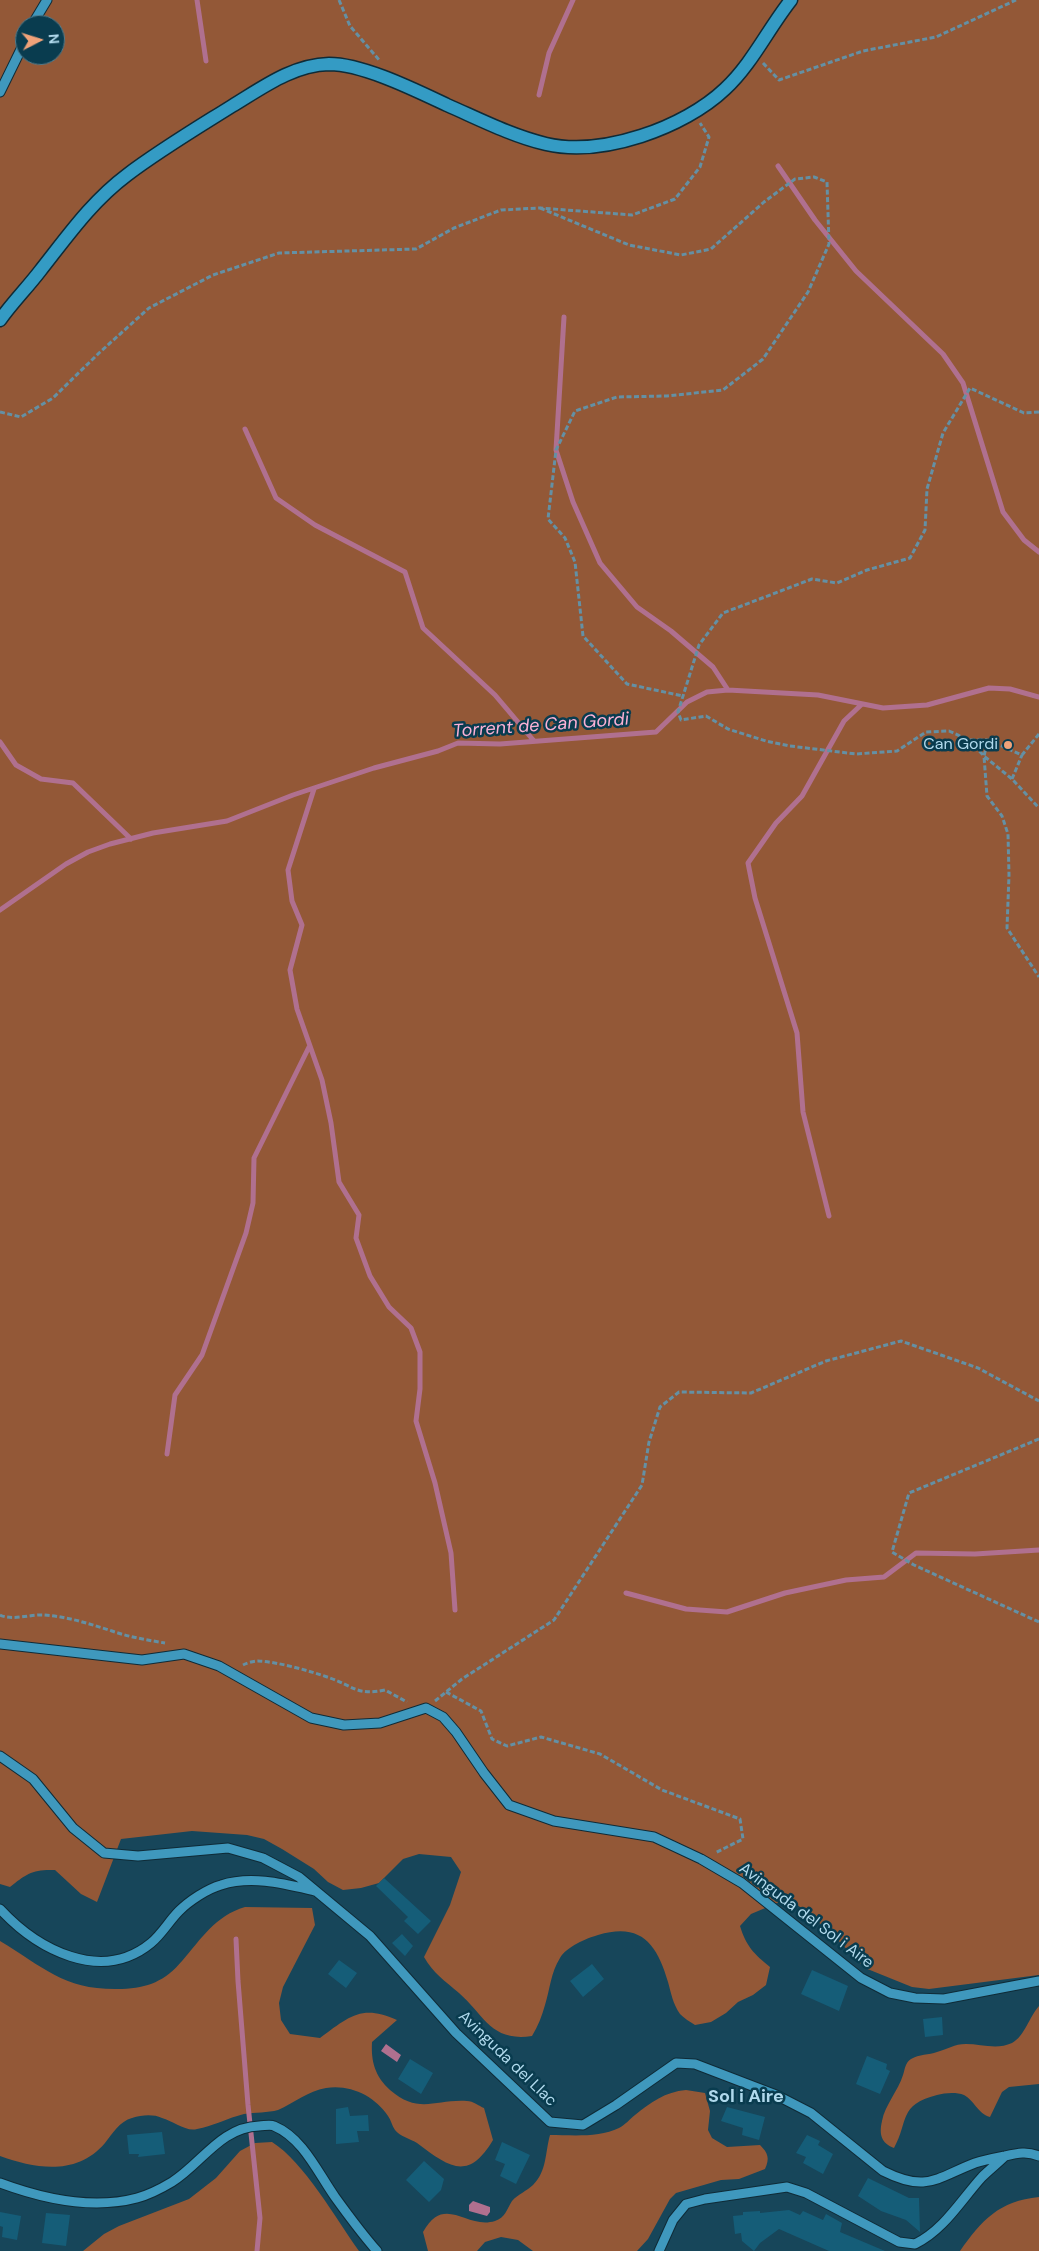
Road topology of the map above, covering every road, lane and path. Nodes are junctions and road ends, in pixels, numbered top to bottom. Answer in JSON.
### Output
{"nodes":[{"id":1,"x":47,"y":0,"type":"edge"},
{"id":2,"x":339,"y":0,"type":"edge"},
{"id":3,"x":791,"y":0,"type":"edge"},
{"id":4,"x":1016,"y":0,"type":"edge"},
{"id":5,"x":38,"y":15,"type":"edge"},
{"id":6,"x":755,"y":54,"type":"junction"},
{"id":7,"x":15,"y":61,"type":"edge"},
{"id":8,"x":382,"y":62,"type":"dead end"},
{"id":9,"x":0,"y":92,"type":"edge"},
{"id":10,"x":692,"y":113,"type":"junction"},
{"id":11,"x":540,"y":208,"type":"junction"},
{"id":12,"x":2,"y":313,"type":"edge"},
{"id":13,"x":0,"y":412,"type":"edge"},
{"id":14,"x":1039,"y":412,"type":"edge"},
{"id":15,"x":683,"y":696,"type":"junction"},
{"id":16,"x":1039,"y":734,"type":"edge"},
{"id":17,"x":969,"y":740,"type":"junction"},
{"id":18,"x":988,"y":740,"type":"junction"},
{"id":19,"x":1022,"y":755,"type":"junction"},
{"id":20,"x":984,"y":756,"type":"junction"},
{"id":21,"x":1012,"y":779,"type":"junction"},
{"id":22,"x":1039,"y":808,"type":"edge"},
{"id":23,"x":1039,"y":978,"type":"edge"},
{"id":24,"x":1039,"y":1401,"type":"edge"},
{"id":25,"x":1039,"y":1439,"type":"edge"},
{"id":26,"x":0,"y":1615,"type":"edge"},
{"id":27,"x":1039,"y":1622,"type":"edge"},
{"id":28,"x":0,"y":1644,"type":"edge"},
{"id":29,"x":182,"y":1654,"type":"junction"},
{"id":30,"x":229,"y":1672,"type":"junction"},
{"id":31,"x":446,"y":1692,"type":"junction"},
{"id":32,"x":426,"y":1708,"type":"junction"},
{"id":33,"x":0,"y":1756,"type":"edge"},
{"id":34,"x":701,"y":1859,"type":"junction"},
{"id":35,"x":318,"y":1892,"type":"junction"},
{"id":36,"x":0,"y":1909,"type":"edge"},
{"id":37,"x":1039,"y":1981,"type":"edge"},
{"id":38,"x":1039,"y":2147,"type":"edge"},
{"id":39,"x":1027,"y":2152,"type":"junction"},
{"id":40,"x":1006,"y":2156,"type":"junction"},
{"id":41,"x":1039,"y":2156,"type":"edge"},
{"id":42,"x":0,"y":2183,"type":"edge"},
{"id":43,"x":377,"y":2251,"type":"edge"},
{"id":44,"x":659,"y":2251,"type":"edge"}],
"edges":[{"from":1,"to":5,"type":"street"},
{"from":2,"to":8,"type":"path"},
{"from":3,"to":6,"type":"main road"},
{"from":4,"to":6,"type":"path"},
{"from":6,"to":10,"type":"main road"},
{"from":7,"to":9,"type":"street"},
{"from":10,"to":11,"type":"path"},
{"from":10,"to":12,"type":"main road"},
{"from":11,"to":13,"type":"path"},
{"from":11,"to":15,"type":"path"},
{"from":14,"to":15,"type":"path"},
{"from":15,"to":17,"type":"path"},
{"from":16,"to":19,"type":"path"},
{"from":17,"to":18,"type":"path"},
{"from":17,"to":20,"type":"path"},
{"from":18,"to":19,"type":"path"},
{"from":18,"to":20,"type":"path"},
{"from":19,"to":21,"type":"path"},
{"from":20,"to":21,"type":"path"},
{"from":20,"to":23,"type":"path"},
{"from":21,"to":22,"type":"path"},
{"from":24,"to":31,"type":"path"},
{"from":25,"to":27,"type":"path"},
{"from":26,"to":29,"type":"path"},
{"from":28,"to":29,"type":"street"},
{"from":29,"to":30,"type":"street"},
{"from":30,"to":32,"type":"path"},
{"from":30,"to":32,"type":"street"},
{"from":31,"to":32,"type":"path"},
{"from":31,"to":34,"type":"path"},
{"from":32,"to":34,"type":"street","name":"Avinguda del Sol i Aire"},
{"from":33,"to":35,"type":"street","name":"Avinguda del Llac"},
{"from":34,"to":37,"type":"street","name":"Avinguda del Sol i Aire"},
{"from":35,"to":36,"type":"street"},
{"from":35,"to":40,"type":"street","name":"Avinguda del Llac"},
{"from":38,"to":39,"type":"street"},
{"from":39,"to":40,"type":"street","name":"Avinguda del Llac"},
{"from":39,"to":41,"type":"street","name":"Avinguda del Llac"},
{"from":40,"to":44,"type":"street"},
{"from":42,"to":43,"type":"street"}]}
